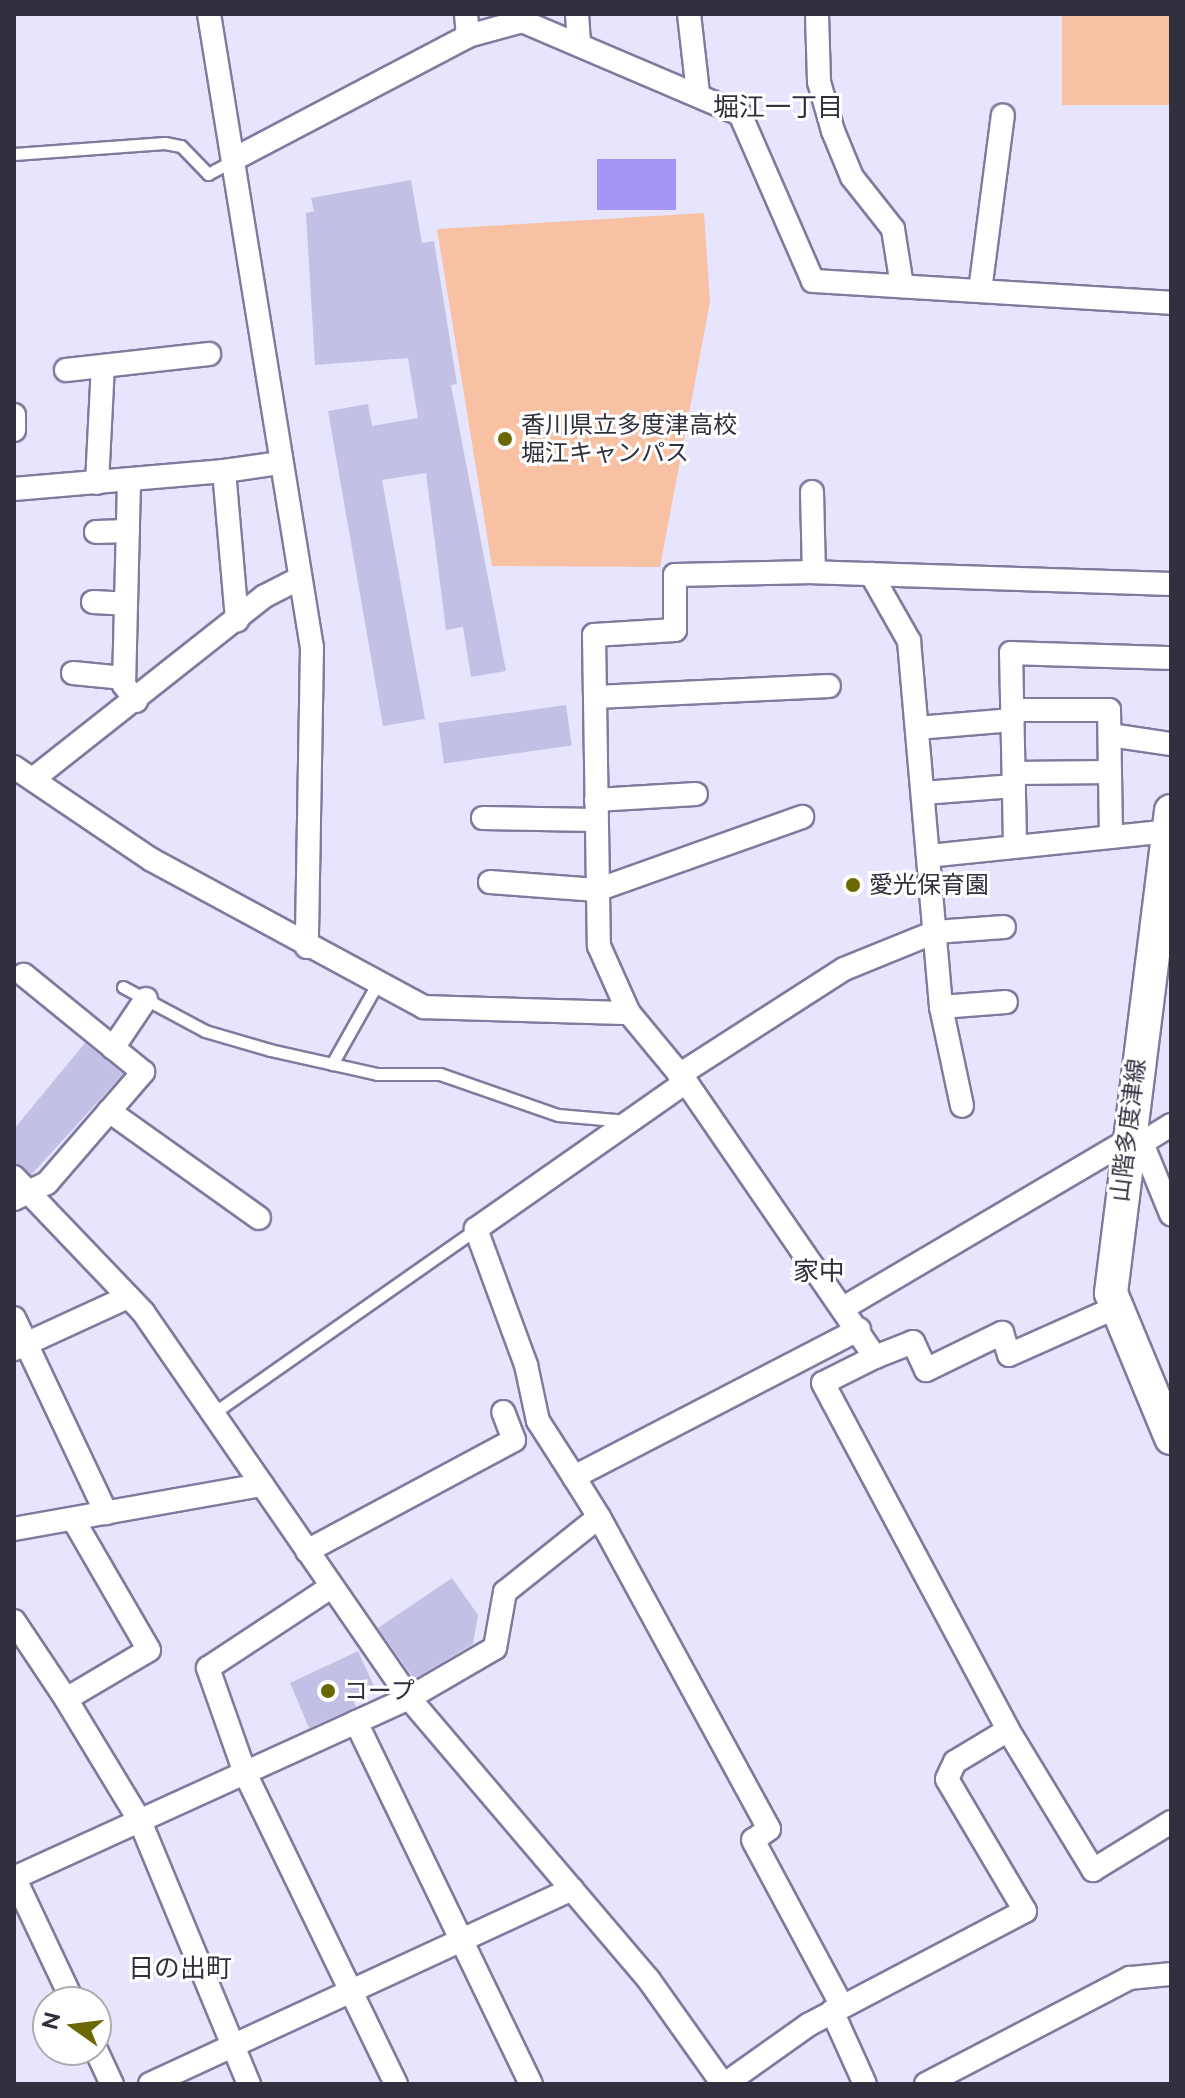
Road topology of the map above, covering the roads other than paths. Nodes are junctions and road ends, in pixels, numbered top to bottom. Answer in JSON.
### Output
{"nodes":[{"id":1,"x":209,"y":14,"type":"edge"},
{"id":2,"x":577,"y":14,"type":"edge"},
{"id":3,"x":689,"y":14,"type":"edge"},
{"id":4,"x":817,"y":14,"type":"edge"},
{"id":5,"x":467,"y":25,"type":"edge"},
{"id":6,"x":579,"y":41,"type":"junction"},
{"id":7,"x":698,"y":93,"type":"junction"},
{"id":8,"x":1003,"y":115,"type":"dead end"},
{"id":9,"x":14,"y":154,"type":"edge"},
{"id":10,"x":236,"y":158,"type":"junction"},
{"id":11,"x":902,"y":286,"type":"junction"},
{"id":12,"x":980,"y":291,"type":"junction"},
{"id":13,"x":1171,"y":303,"type":"edge"},
{"id":14,"x":209,"y":354,"type":"dead end"},
{"id":15,"x":103,"y":366,"type":"junction"},
{"id":16,"x":66,"y":370,"type":"dead end"},
{"id":17,"x":14,"y":415,"type":"edge"},
{"id":18,"x":14,"y":430,"type":"edge"},
{"id":19,"x":280,"y":463,"type":"junction"},
{"id":20,"x":224,"y":471,"type":"junction"},
{"id":21,"x":129,"y":482,"type":"junction"},
{"id":22,"x":97,"y":483,"type":"junction"},
{"id":23,"x":14,"y":489,"type":"edge"},
{"id":24,"x":812,"y":492,"type":"dead end"},
{"id":25,"x":128,"y":531,"type":"junction"},
{"id":26,"x":96,"y":532,"type":"dead end"},
{"id":27,"x":814,"y":572,"type":"junction"},
{"id":28,"x":871,"y":574,"type":"junction"},
{"id":29,"x":300,"y":578,"type":"junction"},
{"id":30,"x":1171,"y":584,"type":"edge"},
{"id":31,"x":93,"y":602,"type":"dead end"},
{"id":32,"x":126,"y":604,"type":"junction"},
{"id":33,"x":237,"y":620,"type":"junction"},
{"id":34,"x":1171,"y":658,"type":"edge"},
{"id":35,"x":73,"y":673,"type":"dead end"},
{"id":36,"x":124,"y":678,"type":"junction"},
{"id":37,"x":829,"y":686,"type":"dead end"},
{"id":38,"x":596,"y":697,"type":"junction"},
{"id":39,"x":136,"y":701,"type":"junction"},
{"id":40,"x":1013,"y":715,"type":"junction"},
{"id":41,"x":917,"y":728,"type":"junction"},
{"id":42,"x":1110,"y":735,"type":"junction"},
{"id":43,"x":1171,"y":744,"type":"edge"},
{"id":44,"x":14,"y":767,"type":"edge"},
{"id":45,"x":1110,"y":772,"type":"junction"},
{"id":46,"x":33,"y":779,"type":"junction"},
{"id":47,"x":1014,"y":779,"type":"junction"},
{"id":48,"x":923,"y":793,"type":"junction"},
{"id":49,"x":696,"y":794,"type":"dead end"},
{"id":50,"x":596,"y":810,"type":"junction"},
{"id":51,"x":802,"y":817,"type":"dead end"},
{"id":52,"x":483,"y":818,"type":"dead end"},
{"id":53,"x":1170,"y":821,"type":"edge"},
{"id":54,"x":1111,"y":837,"type":"junction"},
{"id":55,"x":1015,"y":842,"type":"junction"},
{"id":56,"x":928,"y":856,"type":"junction"},
{"id":57,"x":490,"y":882,"type":"dead end"},
{"id":58,"x":597,"y":890,"type":"junction"},
{"id":59,"x":1004,"y":927,"type":"dead end"},
{"id":60,"x":935,"y":932,"type":"junction"},
{"id":61,"x":307,"y":947,"type":"junction"},
{"id":62,"x":24,"y":975,"type":"dead end"},
{"id":63,"x":377,"y":984,"type":"junction"},
{"id":64,"x":123,"y":987,"type":"dead end"},
{"id":65,"x":146,"y":999,"type":"junction"},
{"id":66,"x":1006,"y":1002,"type":"dead end"},
{"id":67,"x":941,"y":1007,"type":"junction"},
{"id":68,"x":629,"y":1013,"type":"junction"},
{"id":69,"x":113,"y":1048,"type":"junction"},
{"id":70,"x":332,"y":1064,"type":"junction"},
{"id":71,"x":682,"y":1078,"type":"junction"},
{"id":72,"x":962,"y":1106,"type":"dead end"},
{"id":73,"x":109,"y":1111,"type":"junction"},
{"id":74,"x":630,"y":1121,"type":"junction"},
{"id":75,"x":1171,"y":1125,"type":"edge"},
{"id":76,"x":1134,"y":1142,"type":"junction"},
{"id":77,"x":19,"y":1189,"type":"edge"},
{"id":78,"x":1171,"y":1214,"type":"edge"},
{"id":79,"x":259,"y":1218,"type":"dead end"},
{"id":80,"x":476,"y":1229,"type":"junction"},
{"id":81,"x":128,"y":1297,"type":"junction"},
{"id":82,"x":845,"y":1307,"type":"junction"},
{"id":83,"x":1117,"y":1307,"type":"junction"},
{"id":84,"x":14,"y":1318,"type":"edge"},
{"id":85,"x":859,"y":1329,"type":"junction"},
{"id":86,"x":20,"y":1347,"type":"edge"},
{"id":87,"x":875,"y":1357,"type":"junction"},
{"id":88,"x":215,"y":1412,"type":"junction"},
{"id":89,"x":503,"y":1412,"type":"dead end"},
{"id":90,"x":1171,"y":1438,"type":"edge"},
{"id":91,"x":574,"y":1477,"type":"junction"},
{"id":92,"x":262,"y":1485,"type":"junction"},
{"id":93,"x":106,"y":1513,"type":"junction"},
{"id":94,"x":599,"y":1517,"type":"junction"},
{"id":95,"x":73,"y":1519,"type":"junction"},
{"id":96,"x":14,"y":1529,"type":"edge"},
{"id":97,"x":307,"y":1551,"type":"junction"},
{"id":98,"x":331,"y":1587,"type":"junction"},
{"id":99,"x":14,"y":1621,"type":"edge"},
{"id":100,"x":409,"y":1698,"type":"junction"},
{"id":101,"x":66,"y":1699,"type":"junction"},
{"id":102,"x":356,"y":1722,"type":"junction"},
{"id":103,"x":1008,"y":1730,"type":"junction"},
{"id":104,"x":245,"y":1773,"type":"junction"},
{"id":105,"x":140,"y":1821,"type":"junction"},
{"id":106,"x":1171,"y":1822,"type":"edge"},
{"id":107,"x":14,"y":1878,"type":"edge"},
{"id":108,"x":572,"y":1889,"type":"junction"},
{"id":109,"x":461,"y":1940,"type":"junction"},
{"id":110,"x":1171,"y":1974,"type":"edge"},
{"id":111,"x":65,"y":1986,"type":"edge"},
{"id":112,"x":351,"y":1991,"type":"junction"},
{"id":113,"x":837,"y":2009,"type":"junction"},
{"id":114,"x":231,"y":2047,"type":"junction"},
{"id":115,"x":150,"y":2084,"type":"edge"},
{"id":116,"x":249,"y":2084,"type":"edge"},
{"id":117,"x":396,"y":2084,"type":"edge"},
{"id":118,"x":531,"y":2084,"type":"edge"},
{"id":119,"x":724,"y":2084,"type":"edge"},
{"id":120,"x":865,"y":2084,"type":"edge"},
{"id":121,"x":926,"y":2084,"type":"edge"}],
"edges":[{"from":1,"to":10,"type":"street"},
{"from":2,"to":6,"type":"street"},
{"from":3,"to":7,"type":"street"},
{"from":4,"to":11,"type":"street"},
{"from":5,"to":6,"type":"street"},
{"from":5,"to":10,"type":"street"},
{"from":6,"to":7,"type":"street"},
{"from":7,"to":11,"type":"street"},
{"from":8,"to":12,"type":"street"},
{"from":9,"to":10,"type":"lane"},
{"from":10,"to":19,"type":"street"},
{"from":11,"to":12,"type":"street"},
{"from":12,"to":13,"type":"street"},
{"from":14,"to":15,"type":"street"},
{"from":15,"to":16,"type":"street"},
{"from":15,"to":22,"type":"street"},
{"from":17,"to":18,"type":"street"},
{"from":19,"to":20,"type":"street"},
{"from":19,"to":29,"type":"street"},
{"from":20,"to":21,"type":"street"},
{"from":20,"to":33,"type":"street"},
{"from":21,"to":22,"type":"street"},
{"from":21,"to":25,"type":"street"},
{"from":22,"to":23,"type":"street"},
{"from":24,"to":27,"type":"street"},
{"from":25,"to":26,"type":"street"},
{"from":25,"to":32,"type":"street"},
{"from":27,"to":28,"type":"street"},
{"from":27,"to":38,"type":"street"},
{"from":28,"to":30,"type":"street"},
{"from":28,"to":41,"type":"street"},
{"from":29,"to":33,"type":"street"},
{"from":29,"to":61,"type":"street"},
{"from":31,"to":32,"type":"street"},
{"from":32,"to":36,"type":"street"},
{"from":33,"to":39,"type":"street"},
{"from":34,"to":40,"type":"street"},
{"from":35,"to":36,"type":"street"},
{"from":36,"to":39,"type":"street"},
{"from":37,"to":38,"type":"street"},
{"from":38,"to":50,"type":"street"},
{"from":39,"to":46,"type":"street"},
{"from":40,"to":41,"type":"street"},
{"from":40,"to":42,"type":"street"},
{"from":40,"to":47,"type":"street"},
{"from":41,"to":48,"type":"street"},
{"from":42,"to":43,"type":"street"},
{"from":42,"to":45,"type":"street"},
{"from":44,"to":46,"type":"street"},
{"from":45,"to":47,"type":"street"},
{"from":45,"to":54,"type":"street"},
{"from":46,"to":61,"type":"street"},
{"from":47,"to":48,"type":"street"},
{"from":47,"to":55,"type":"street"},
{"from":48,"to":56,"type":"street"},
{"from":49,"to":50,"type":"street"},
{"from":50,"to":52,"type":"street"},
{"from":50,"to":58,"type":"street"},
{"from":51,"to":58,"type":"street"},
{"from":53,"to":54,"type":"street"},
{"from":53,"to":76,"type":"main road","name":"山階多度津線"},
{"from":54,"to":55,"type":"street"},
{"from":55,"to":56,"type":"street"},
{"from":56,"to":60,"type":"street"},
{"from":57,"to":58,"type":"street"},
{"from":58,"to":68,"type":"street"},
{"from":59,"to":60,"type":"street"},
{"from":60,"to":67,"type":"street"},
{"from":60,"to":71,"type":"street"},
{"from":61,"to":63,"type":"street"},
{"from":62,"to":69,"type":"street"},
{"from":63,"to":68,"type":"street"},
{"from":63,"to":70,"type":"lane"},
{"from":64,"to":65,"type":"lane"},
{"from":65,"to":69,"type":"street"},
{"from":65,"to":70,"type":"lane"},
{"from":66,"to":67,"type":"street"},
{"from":67,"to":72,"type":"street"},
{"from":68,"to":71,"type":"street"},
{"from":69,"to":73,"type":"street"},
{"from":70,"to":74,"type":"lane"},
{"from":71,"to":74,"type":"street"},
{"from":71,"to":82,"type":"street"},
{"from":73,"to":77,"type":"street"},
{"from":73,"to":79,"type":"street"},
{"from":74,"to":80,"type":"street"},
{"from":75,"to":76,"type":"street"},
{"from":76,"to":78,"type":"street"},
{"from":76,"to":82,"type":"street"},
{"from":76,"to":83,"type":"main road","name":"山階多度津線"},
{"from":77,"to":81,"type":"street"},
{"from":80,"to":88,"type":"lane"},
{"from":80,"to":91,"type":"street"},
{"from":81,"to":86,"type":"street"},
{"from":81,"to":88,"type":"street"},
{"from":82,"to":85,"type":"street"},
{"from":83,"to":87,"type":"street"},
{"from":83,"to":90,"type":"main road","name":"山階多度津線"},
{"from":84,"to":86,"type":"street"},
{"from":85,"to":87,"type":"street"},
{"from":85,"to":91,"type":"street"},
{"from":86,"to":93,"type":"street"},
{"from":87,"to":103,"type":"street"},
{"from":88,"to":92,"type":"street"},
{"from":89,"to":97,"type":"street"},
{"from":91,"to":94,"type":"street"},
{"from":92,"to":93,"type":"street"},
{"from":92,"to":97,"type":"street"},
{"from":93,"to":95,"type":"street"},
{"from":94,"to":100,"type":"street"},
{"from":94,"to":113,"type":"street"},
{"from":95,"to":96,"type":"street"},
{"from":95,"to":101,"type":"street"},
{"from":97,"to":98,"type":"street"},
{"from":98,"to":100,"type":"street"},
{"from":98,"to":104,"type":"street"},
{"from":99,"to":101,"type":"street"},
{"from":100,"to":102,"type":"street"},
{"from":100,"to":108,"type":"street"},
{"from":101,"to":105,"type":"street"},
{"from":102,"to":104,"type":"street"},
{"from":102,"to":109,"type":"street"},
{"from":103,"to":106,"type":"street"},
{"from":103,"to":113,"type":"street"},
{"from":104,"to":105,"type":"street"},
{"from":104,"to":112,"type":"street"},
{"from":105,"to":107,"type":"street"},
{"from":105,"to":114,"type":"street"},
{"from":107,"to":111,"type":"street"},
{"from":108,"to":109,"type":"street"},
{"from":108,"to":119,"type":"street"},
{"from":109,"to":112,"type":"street"},
{"from":109,"to":118,"type":"street"},
{"from":110,"to":121,"type":"street"},
{"from":112,"to":114,"type":"street"},
{"from":112,"to":117,"type":"street"},
{"from":113,"to":119,"type":"street"},
{"from":113,"to":120,"type":"street"},
{"from":114,"to":115,"type":"street"},
{"from":114,"to":116,"type":"street"}]}
